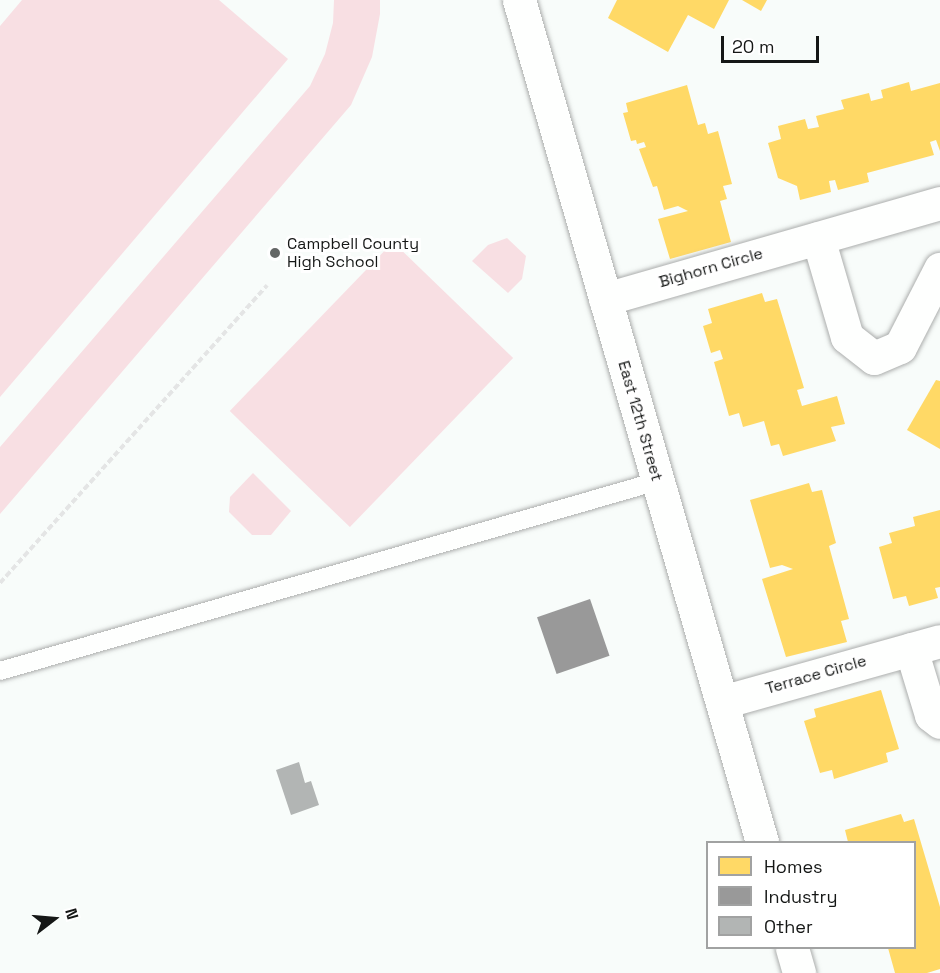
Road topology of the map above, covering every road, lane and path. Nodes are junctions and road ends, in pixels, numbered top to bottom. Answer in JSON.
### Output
{"nodes":[{"id":1,"x":519,"y":0,"type":"edge"},
{"id":2,"x":940,"y":203,"type":"edge"},
{"id":3,"x":818,"y":238,"type":"junction"},
{"id":4,"x":940,"y":269,"type":"edge"},
{"id":5,"x":267,"y":285,"type":"dead end"},
{"id":6,"x":605,"y":299,"type":"junction"},
{"id":7,"x":658,"y":481,"type":"junction"},
{"id":8,"x":0,"y":583,"type":"edge"},
{"id":9,"x":926,"y":645,"type":"edge"},
{"id":10,"x":0,"y":671,"type":"edge"},
{"id":11,"x":722,"y":702,"type":"junction"},
{"id":12,"x":940,"y":722,"type":"edge"},
{"id":13,"x":761,"y":841,"type":"edge"},
{"id":14,"x":792,"y":949,"type":"edge"},
{"id":15,"x":799,"y":973,"type":"edge"}],
"edges":[{"from":1,"to":6,"type":"street","name":"East 12th Street"},
{"from":2,"to":3,"type":"street","name":"Bighorn Circle"},
{"from":3,"to":4,"type":"street"},
{"from":3,"to":6,"type":"street","name":"Bighorn Circle"},
{"from":5,"to":8,"type":"path"},
{"from":6,"to":7,"type":"street","name":"East 12th Street"},
{"from":7,"to":10,"type":"lane"},
{"from":7,"to":11,"type":"street","name":"East 12th Street"},
{"from":9,"to":11,"type":"street","name":"Terrace Circle"},
{"from":9,"to":12,"type":"street","name":"Terrace Circle"},
{"from":11,"to":13,"type":"street","name":"East 12th Street"},
{"from":14,"to":15,"type":"street"}]}
